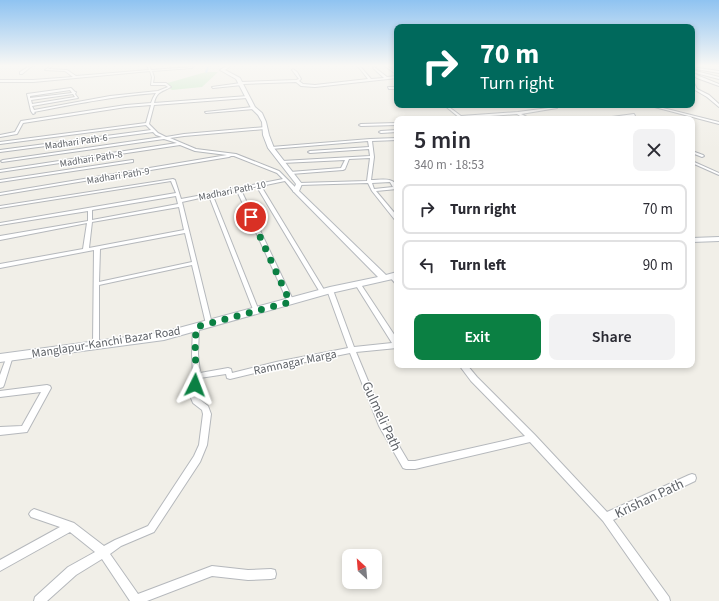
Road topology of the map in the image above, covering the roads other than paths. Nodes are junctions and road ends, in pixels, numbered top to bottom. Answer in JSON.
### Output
{"nodes":[{"id":1,"x":37,"y":93,"type":"edge"},
{"id":2,"x":75,"y":93,"type":"joint"},
{"id":3,"x":144,"y":93,"type":"edge"},
{"id":4,"x":157,"y":93,"type":"edge"},
{"id":5,"x":245,"y":93,"type":"edge"},
{"id":6,"x":703,"y":93,"type":"edge"},
{"id":7,"x":246,"y":97,"type":"junction"},
{"id":8,"x":30,"y":99,"type":"junction"},
{"id":9,"x":152,"y":104,"type":"junction"},
{"id":10,"x":31,"y":105,"type":"junction"},
{"id":11,"x":719,"y":106,"type":"edge"},
{"id":12,"x":253,"y":108,"type":"junction"},
{"id":13,"x":449,"y":108,"type":"edge"},
{"id":14,"x":556,"y":108,"type":"dead end"},
{"id":15,"x":660,"y":108,"type":"edge"},
{"id":16,"x":32,"y":111,"type":"junction"},
{"id":17,"x":206,"y":112,"type":"dead end"},
{"id":18,"x":518,"y":113,"type":"junction"},
{"id":19,"x":634,"y":115,"type":"dead end"},
{"id":20,"x":459,"y":116,"type":"edge"},
{"id":21,"x":484,"y":116,"type":"edge"},
{"id":22,"x":522,"y":116,"type":"edge"},
{"id":23,"x":626,"y":116,"type":"edge"},
{"id":24,"x":691,"y":116,"type":"edge"},
{"id":25,"x":695,"y":117,"type":"edge"},
{"id":26,"x":37,"y":119,"type":"junction"},
{"id":27,"x":719,"y":123,"type":"edge"},
{"id":28,"x":147,"y":124,"type":"junction"},
{"id":29,"x":382,"y":124,"type":"junction"},
{"id":30,"x":394,"y":124,"type":"edge"},
{"id":31,"x":361,"y":125,"type":"dead end"},
{"id":32,"x":126,"y":127,"type":"junction"},
{"id":33,"x":265,"y":128,"type":"junction"},
{"id":34,"x":152,"y":131,"type":"junction"},
{"id":35,"x":394,"y":131,"type":"edge"},
{"id":36,"x":381,"y":132,"type":"junction"},
{"id":37,"x":16,"y":133,"type":"junction"},
{"id":38,"x":128,"y":134,"type":"junction"},
{"id":39,"x":0,"y":136,"type":"edge"},
{"id":40,"x":165,"y":138,"type":"junction"},
{"id":41,"x":379,"y":139,"type":"junction"},
{"id":42,"x":394,"y":139,"type":"edge"},
{"id":43,"x":370,"y":140,"type":"junction"},
{"id":44,"x":12,"y":141,"type":"junction"},
{"id":45,"x":0,"y":143,"type":"edge"},
{"id":46,"x":129,"y":143,"type":"junction"},
{"id":47,"x":181,"y":144,"type":"junction"},
{"id":48,"x":306,"y":144,"type":"junction"},
{"id":49,"x":271,"y":148,"type":"junction"},
{"id":50,"x":371,"y":148,"type":"junction"},
{"id":51,"x":8,"y":150,"type":"junction"},
{"id":52,"x":0,"y":151,"type":"edge"},
{"id":53,"x":131,"y":152,"type":"junction"},
{"id":54,"x":310,"y":152,"type":"junction"},
{"id":55,"x":695,"y":153,"type":"edge"},
{"id":56,"x":235,"y":155,"type":"junction"},
{"id":57,"x":702,"y":156,"type":"dead end"},
{"id":58,"x":372,"y":157,"type":"junction"},
{"id":59,"x":347,"y":159,"type":"junction"},
{"id":60,"x":313,"y":160,"type":"junction"},
{"id":61,"x":4,"y":161,"type":"junction"},
{"id":62,"x":132,"y":161,"type":"junction"},
{"id":63,"x":282,"y":162,"type":"junction"},
{"id":64,"x":695,"y":163,"type":"edge"},
{"id":65,"x":0,"y":167,"type":"edge"},
{"id":66,"x":0,"y":171,"type":"edge"},
{"id":67,"x":135,"y":172,"type":"junction"},
{"id":68,"x":291,"y":173,"type":"junction"},
{"id":69,"x":719,"y":174,"type":"edge"},
{"id":70,"x":285,"y":180,"type":"junction"},
{"id":71,"x":369,"y":181,"type":"junction"},
{"id":72,"x":0,"y":182,"type":"edge"},
{"id":73,"x":394,"y":184,"type":"edge"},
{"id":74,"x":258,"y":185,"type":"junction"},
{"id":75,"x":297,"y":188,"type":"junction"},
{"id":76,"x":394,"y":188,"type":"edge"},
{"id":77,"x":238,"y":189,"type":"junction"},
{"id":78,"x":373,"y":190,"type":"junction"},
{"id":79,"x":0,"y":194,"type":"edge"},
{"id":80,"x":210,"y":194,"type":"junction"},
{"id":81,"x":179,"y":200,"type":"junction"},
{"id":82,"x":0,"y":207,"type":"edge"},
{"id":83,"x":90,"y":209,"type":"junction"},
{"id":84,"x":394,"y":215,"type":"edge"},
{"id":85,"x":90,"y":222,"type":"junction"},
{"id":86,"x":0,"y":224,"type":"edge"},
{"id":87,"x":186,"y":231,"type":"junction"},
{"id":88,"x":0,"y":238,"type":"edge"},
{"id":89,"x":719,"y":239,"type":"edge"},
{"id":90,"x":695,"y":240,"type":"edge"},
{"id":91,"x":97,"y":248,"type":"junction"},
{"id":92,"x":86,"y":249,"type":"junction"},
{"id":93,"x":194,"y":263,"type":"junction"},
{"id":94,"x":0,"y":266,"type":"edge"},
{"id":95,"x":392,"y":278,"type":"edge"},
{"id":96,"x":97,"y":284,"type":"junction"},
{"id":97,"x":358,"y":284,"type":"junction"},
{"id":98,"x":326,"y":291,"type":"junction"},
{"id":99,"x":290,"y":302,"type":"junction"},
{"id":100,"x":256,"y":311,"type":"junction"},
{"id":101,"x":209,"y":324,"type":"junction"},
{"id":102,"x":196,"y":327,"type":"junction"},
{"id":103,"x":394,"y":340,"type":"edge"},
{"id":104,"x":96,"y":345,"type":"junction"},
{"id":105,"x":394,"y":345,"type":"edge"},
{"id":106,"x":352,"y":350,"type":"junction"},
{"id":107,"x":10,"y":356,"type":"junction"},
{"id":108,"x":0,"y":358,"type":"edge"},
{"id":109,"x":465,"y":368,"type":"edge"},
{"id":110,"x":197,"y":376,"type":"junction"},
{"id":111,"x":0,"y":385,"type":"edge"},
{"id":112,"x":0,"y":394,"type":"edge"},
{"id":113,"x":0,"y":431,"type":"edge"},
{"id":114,"x":532,"y":438,"type":"junction"},
{"id":115,"x":692,"y":478,"type":"dead end"},
{"id":116,"x":34,"y":514,"type":"dead end"},
{"id":117,"x":606,"y":518,"type":"junction"},
{"id":118,"x":71,"y":526,"type":"junction"},
{"id":119,"x":103,"y":552,"type":"junction"},
{"id":120,"x":0,"y":566,"type":"edge"},
{"id":121,"x":271,"y":574,"type":"dead end"},
{"id":122,"x":39,"y":601,"type":"edge"},
{"id":123,"x":136,"y":601,"type":"edge"},
{"id":124,"x":665,"y":601,"type":"edge"}],
"edges":[{"from":1,"to":8,"type":"street"},
{"from":2,"to":8,"type":"street"},
{"from":2,"to":10,"type":"street"},
{"from":3,"to":16,"type":"street"},
{"from":4,"to":9,"type":"street"},
{"from":5,"to":7,"type":"street"},
{"from":6,"to":11,"type":"street"},
{"from":7,"to":9,"type":"street"},
{"from":7,"to":12,"type":"street"},
{"from":8,"to":10,"type":"street"},
{"from":9,"to":26,"type":"street"},
{"from":9,"to":28,"type":"street"},
{"from":10,"to":16,"type":"street"},
{"from":12,"to":17,"type":"street"},
{"from":12,"to":33,"type":"street"},
{"from":13,"to":20,"type":"street"},
{"from":14,"to":18,"type":"street"},
{"from":15,"to":24,"type":"street"},
{"from":16,"to":26,"type":"street"},
{"from":18,"to":21,"type":"street"},
{"from":18,"to":22,"type":"street"},
{"from":19,"to":23,"type":"street"},
{"from":25,"to":27,"type":"street"},
{"from":26,"to":37,"type":"street"},
{"from":28,"to":32,"type":"street"},
{"from":28,"to":34,"type":"street"},
{"from":29,"to":30,"type":"street"},
{"from":29,"to":31,"type":"street"},
{"from":29,"to":36,"type":"street"},
{"from":32,"to":38,"type":"street"},
{"from":32,"to":44,"type":"street"},
{"from":33,"to":40,"type":"street"},
{"from":33,"to":49,"type":"street"},
{"from":34,"to":38,"type":"street","name":"Madhari Path-6"},
{"from":34,"to":40,"type":"street"},
{"from":35,"to":36,"type":"street"},
{"from":36,"to":41,"type":"street"},
{"from":37,"to":39,"type":"street"},
{"from":37,"to":44,"type":"street"},
{"from":38,"to":46,"type":"street"},
{"from":38,"to":51,"type":"street","name":"Madhari Path-6"},
{"from":40,"to":46,"type":"street"},
{"from":40,"to":47,"type":"street"},
{"from":41,"to":42,"type":"street"},
{"from":41,"to":43,"type":"street"},
{"from":43,"to":48,"type":"street"},
{"from":43,"to":50,"type":"street"},
{"from":44,"to":45,"type":"street"},
{"from":44,"to":51,"type":"street"},
{"from":46,"to":53,"type":"street"},
{"from":46,"to":61,"type":"street"},
{"from":47,"to":53,"type":"street","name":"Madhari Path-8"},
{"from":47,"to":56,"type":"street"},
{"from":48,"to":49,"type":"street"},
{"from":48,"to":54,"type":"street"},
{"from":49,"to":63,"type":"street"},
{"from":50,"to":54,"type":"street"},
{"from":50,"to":58,"type":"street"},
{"from":51,"to":52,"type":"street","name":"Madhari Path-6"},
{"from":51,"to":61,"type":"street"},
{"from":53,"to":62,"type":"street"},
{"from":53,"to":66,"type":"street","name":"Madhari Path-8"},
{"from":54,"to":60,"type":"street"},
{"from":55,"to":57,"type":"street"},
{"from":56,"to":67,"type":"street","name":"Madhari Path-9"},
{"from":56,"to":70,"type":"street"},
{"from":58,"to":59,"type":"street"},
{"from":58,"to":71,"type":"street"},
{"from":59,"to":60,"type":"street"},
{"from":59,"to":68,"type":"street"},
{"from":60,"to":63,"type":"street"},
{"from":61,"to":65,"type":"street"},
{"from":62,"to":67,"type":"street"},
{"from":62,"to":72,"type":"street"},
{"from":63,"to":68,"type":"street"},
{"from":64,"to":69,"type":"street"},
{"from":67,"to":79,"type":"street","name":"Madhari Path-9"},
{"from":68,"to":75,"type":"street"},
{"from":70,"to":74,"type":"street","name":"Madhari Path-10"},
{"from":70,"to":75,"type":"street"},
{"from":71,"to":73,"type":"street"},
{"from":71,"to":75,"type":"street"},
{"from":71,"to":78,"type":"street"},
{"from":74,"to":77,"type":"street","name":"Madhari Path-10"},
{"from":74,"to":98,"type":"street","name":"Gulmeli Path"},
{"from":75,"to":95,"type":"street"},
{"from":76,"to":78,"type":"street"},
{"from":77,"to":80,"type":"street","name":"Madhari Path-10"},
{"from":77,"to":99,"type":"street"},
{"from":78,"to":84,"type":"street"},
{"from":80,"to":81,"type":"street","name":"Madhari Path-10"},
{"from":80,"to":100,"type":"street"},
{"from":81,"to":82,"type":"street"},
{"from":81,"to":83,"type":"street"},
{"from":81,"to":85,"type":"street"},
{"from":81,"to":87,"type":"street"},
{"from":83,"to":85,"type":"street"},
{"from":83,"to":86,"type":"street"},
{"from":85,"to":88,"type":"street"},
{"from":85,"to":92,"type":"street"},
{"from":87,"to":91,"type":"street"},
{"from":87,"to":93,"type":"street"},
{"from":89,"to":90,"type":"street"},
{"from":91,"to":92,"type":"street"},
{"from":91,"to":96,"type":"street"},
{"from":92,"to":94,"type":"street"},
{"from":93,"to":96,"type":"street"},
{"from":93,"to":101,"type":"street"},
{"from":95,"to":97,"type":"street","name":"Manglapur-Kanchi Bazar Road"},
{"from":96,"to":104,"type":"street"},
{"from":97,"to":98,"type":"street","name":"Manglapur-Kanchi Bazar Road"},
{"from":97,"to":103,"type":"street"},
{"from":98,"to":99,"type":"street","name":"Manglapur-Kanchi Bazar Road"},
{"from":98,"to":106,"type":"street","name":"Gulmeli Path"},
{"from":99,"to":100,"type":"street","name":"Manglapur-Kanchi Bazar Road"},
{"from":100,"to":101,"type":"street","name":"Manglapur-Kanchi Bazar Road"},
{"from":101,"to":102,"type":"street","name":"Manglapur-Kanchi Bazar Road"},
{"from":102,"to":104,"type":"street","name":"Manglapur-Kanchi Bazar Road"},
{"from":102,"to":110,"type":"street"},
{"from":104,"to":107,"type":"street","name":"Manglapur-Kanchi Bazar Road"},
{"from":105,"to":106,"type":"street","name":"Ramnagar Marga"},
{"from":106,"to":110,"type":"street","name":"Ramnagar Marga"},
{"from":106,"to":114,"type":"street","name":"Gulmeli Path"},
{"from":107,"to":108,"type":"street","name":"Manglapur-Kanchi Bazar Road"},
{"from":107,"to":111,"type":"street"},
{"from":109,"to":114,"type":"street"},
{"from":110,"to":119,"type":"street"},
{"from":112,"to":113,"type":"street"},
{"from":114,"to":117,"type":"street"},
{"from":115,"to":117,"type":"street","name":"Krishan Path"},
{"from":116,"to":118,"type":"street"},
{"from":117,"to":124,"type":"street"},
{"from":118,"to":119,"type":"street"},
{"from":118,"to":120,"type":"street"},
{"from":119,"to":122,"type":"street"},
{"from":119,"to":123,"type":"street"},
{"from":121,"to":123,"type":"street"}]}
